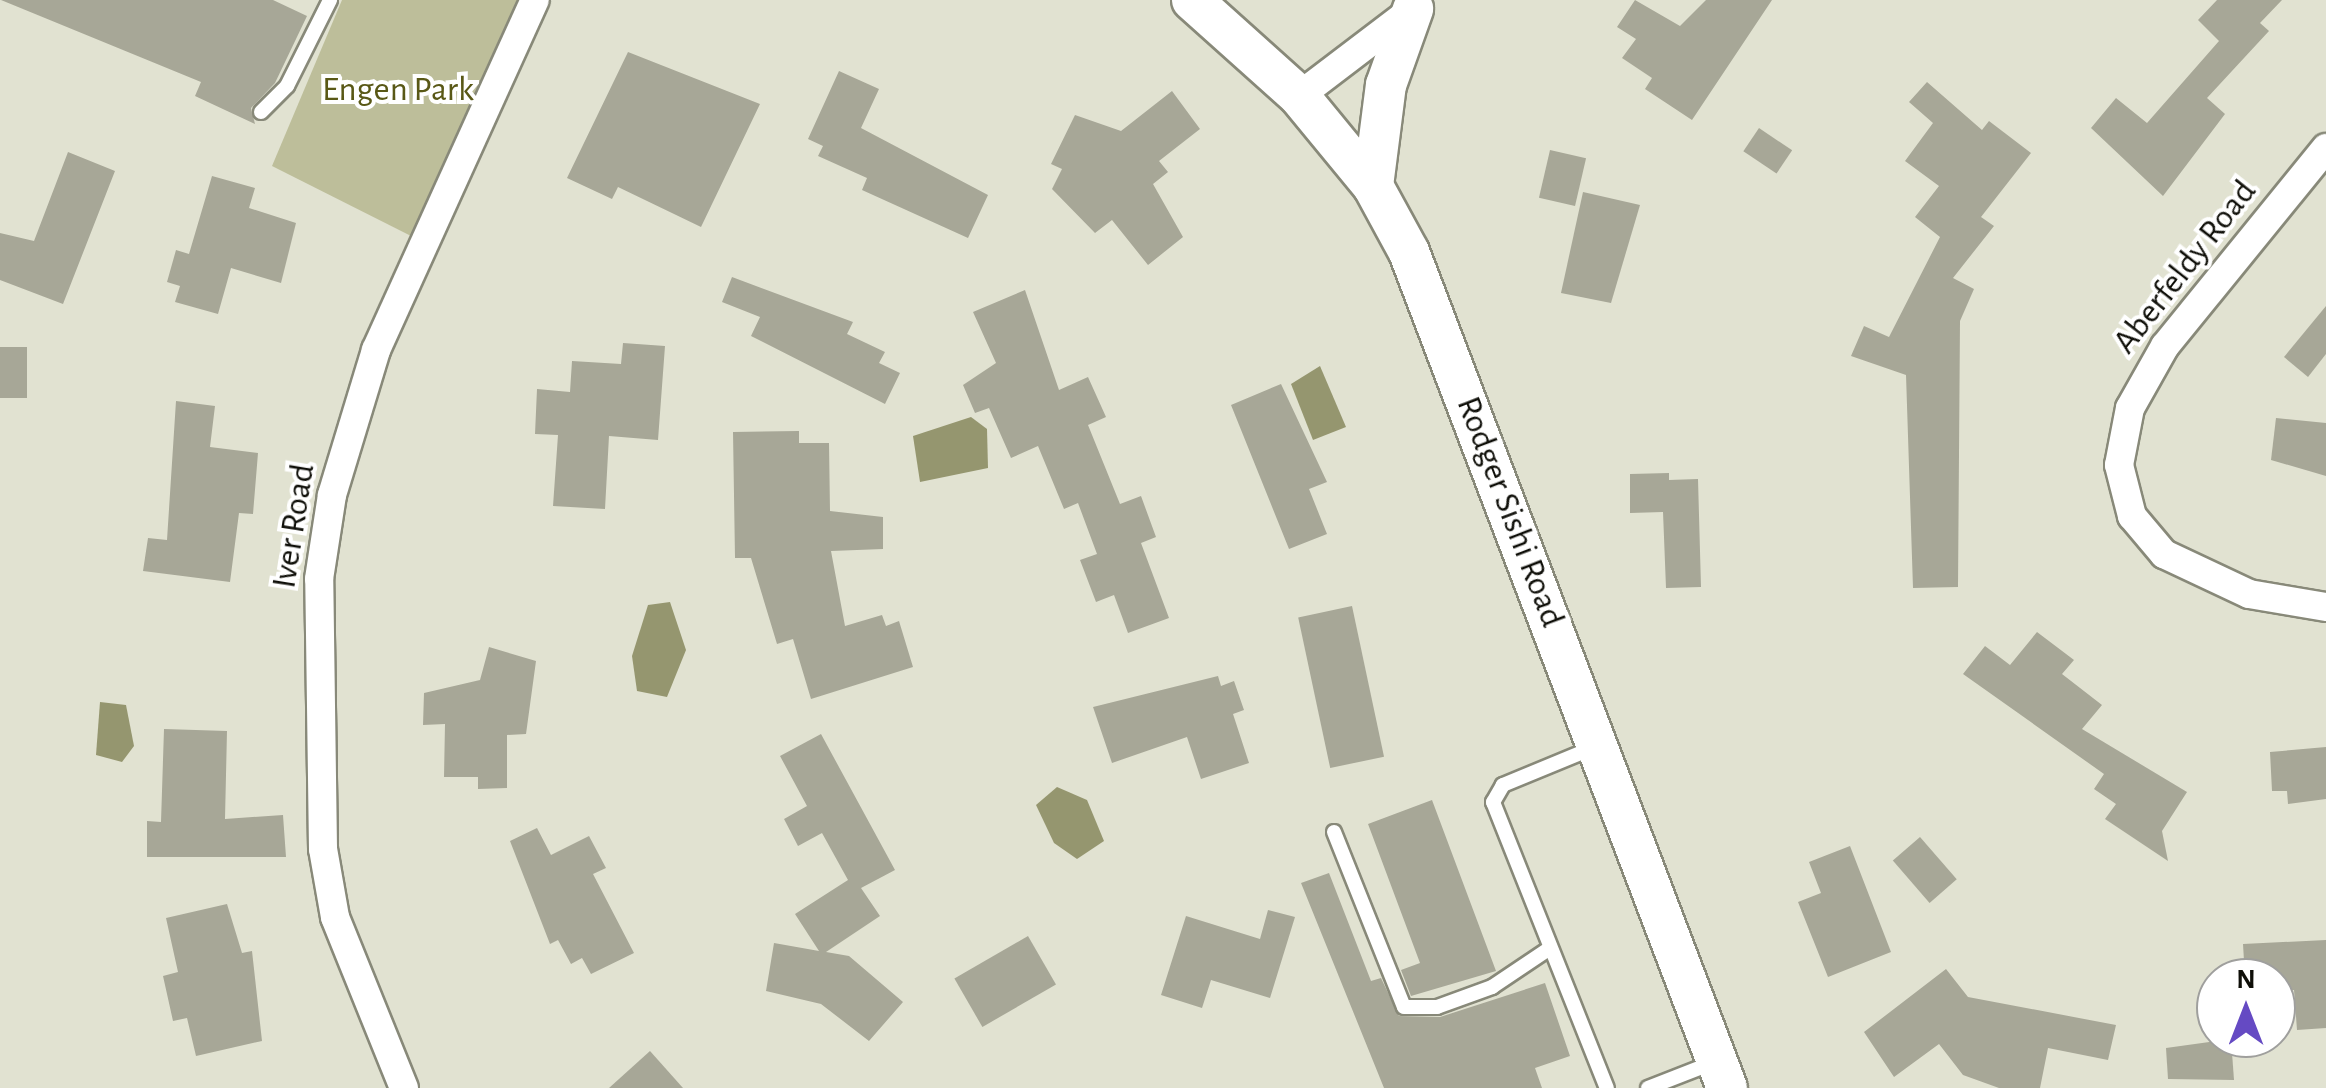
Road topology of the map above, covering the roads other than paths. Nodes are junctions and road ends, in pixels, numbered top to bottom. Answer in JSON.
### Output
{"nodes":[{"id":1,"x":330,"y":0,"type":"edge"},
{"id":2,"x":534,"y":0,"type":"edge"},
{"id":3,"x":1192,"y":0,"type":"edge"},
{"id":4,"x":1418,"y":4,"type":"edge"},
{"id":5,"x":1299,"y":96,"type":"junction"},
{"id":6,"x":261,"y":112,"type":"dead end"},
{"id":7,"x":2326,"y":148,"type":"edge"},
{"id":8,"x":1373,"y":186,"type":"junction"},
{"id":9,"x":2326,"y":607,"type":"edge"},
{"id":10,"x":1598,"y":746,"type":"junction"},
{"id":11,"x":1334,"y":832,"type":"dead end"},
{"id":12,"x":1550,"y":948,"type":"junction"},
{"id":13,"x":1722,"y":1075,"type":"edge"},
{"id":14,"x":404,"y":1088,"type":"edge"},
{"id":15,"x":1607,"y":1088,"type":"edge"},
{"id":16,"x":1648,"y":1088,"type":"edge"}],
"edges":[{"from":1,"to":6,"type":"lane"},
{"from":2,"to":14,"type":"street","name":"Iver Road"},
{"from":3,"to":5,"type":"main road","name":"Rodger Sishi Road"},
{"from":4,"to":5,"type":"street"},
{"from":4,"to":8,"type":"main road"},
{"from":5,"to":8,"type":"main road","name":"Rodger Sishi Road"},
{"from":7,"to":9,"type":"street","name":"Aberfeldy Road"},
{"from":8,"to":10,"type":"main road","name":"Rodger Sishi Road"},
{"from":10,"to":12,"type":"lane"},
{"from":10,"to":13,"type":"main road","name":"Rodger Sishi Road"},
{"from":11,"to":12,"type":"lane"},
{"from":12,"to":15,"type":"lane"},
{"from":13,"to":16,"type":"lane"}]}
